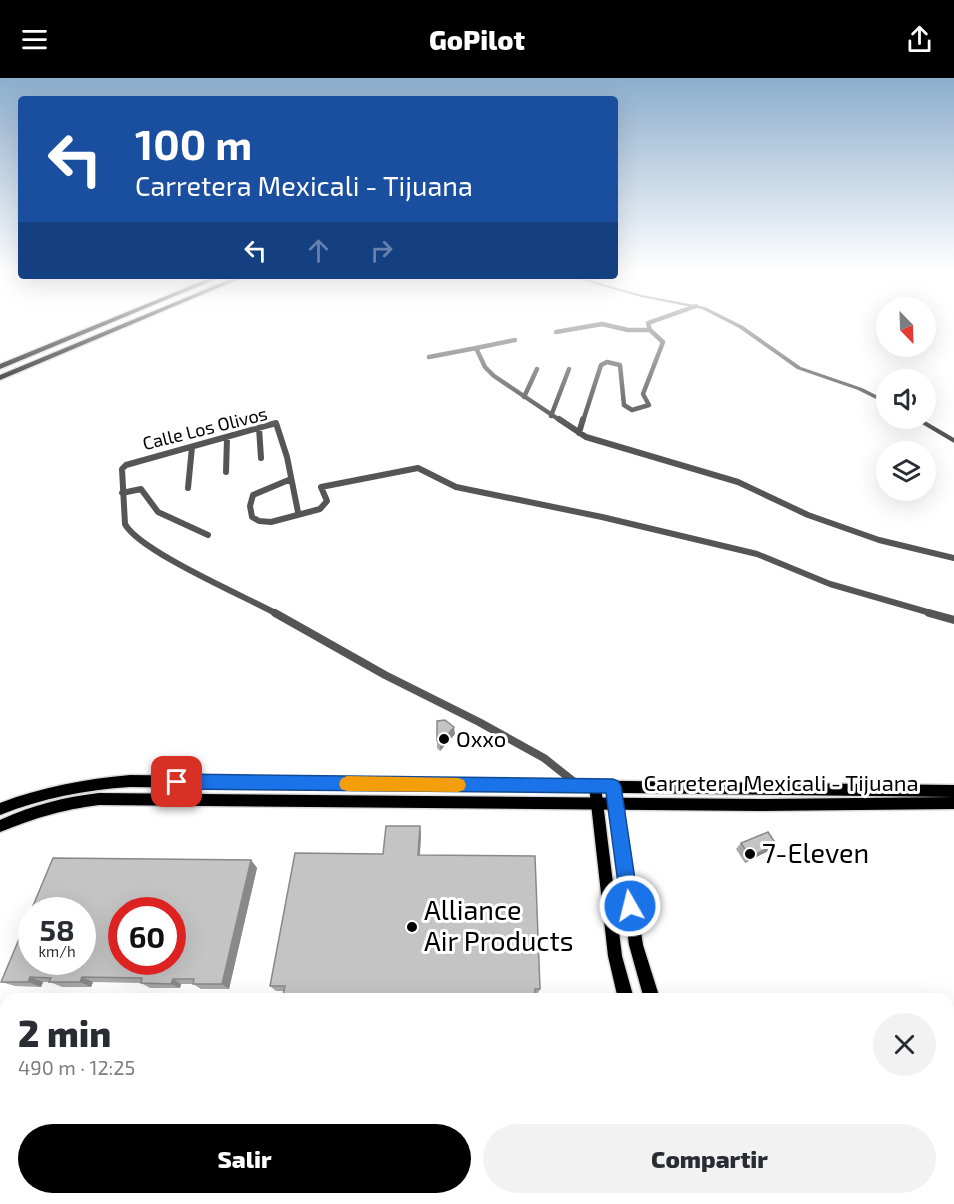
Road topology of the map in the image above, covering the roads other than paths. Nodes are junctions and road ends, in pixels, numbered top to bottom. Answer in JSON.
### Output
{"nodes":[{"id":1,"x":100,"y":326,"type":"edge"},
{"id":2,"x":125,"y":326,"type":"edge"},
{"id":3,"x":593,"y":326,"type":"edge"},
{"id":4,"x":609,"y":326,"type":"edge"},
{"id":5,"x":649,"y":326,"type":"edge"},
{"id":6,"x":738,"y":326,"type":"edge"},
{"id":7,"x":650,"y":330,"type":"junction"},
{"id":8,"x":556,"y":332,"type":"dead end"},
{"id":9,"x":515,"y":340,"type":"dead end"},
{"id":10,"x":476,"y":348,"type":"junction"},
{"id":11,"x":34,"y":353,"type":"junction"},
{"id":12,"x":429,"y":357,"type":"dead end"},
{"id":13,"x":46,"y":359,"type":"junction"},
{"id":14,"x":0,"y":367,"type":"edge"},
{"id":15,"x":537,"y":369,"type":"dead end"},
{"id":16,"x":569,"y":369,"type":"dead end"},
{"id":17,"x":0,"y":378,"type":"edge"},
{"id":18,"x":524,"y":397,"type":"junction"},
{"id":19,"x":876,"y":397,"type":"edge"},
{"id":20,"x":551,"y":416,"type":"junction"},
{"id":21,"x":259,"y":428,"type":"junction"},
{"id":22,"x":934,"y":429,"type":"edge"},
{"id":23,"x":579,"y":433,"type":"junction"},
{"id":24,"x":227,"y":438,"type":"junction"},
{"id":25,"x":954,"y":441,"type":"edge"},
{"id":26,"x":192,"y":447,"type":"junction"},
{"id":27,"x":261,"y":458,"type":"dead end"},
{"id":28,"x":226,"y":472,"type":"dead end"},
{"id":29,"x":291,"y":479,"type":"junction"},
{"id":30,"x":188,"y":488,"type":"dead end"},
{"id":31,"x":122,"y":493,"type":"junction"},
{"id":32,"x":298,"y":512,"type":"junction"},
{"id":33,"x":208,"y":535,"type":"dead end"},
{"id":34,"x":954,"y":558,"type":"edge"},
{"id":35,"x":954,"y":620,"type":"edge"},
{"id":36,"x":578,"y":785,"type":"junction"},
{"id":37,"x":595,"y":786,"type":"junction"},
{"id":38,"x":613,"y":786,"type":"junction"},
{"id":39,"x":954,"y":791,"type":"edge"},
{"id":40,"x":597,"y":802,"type":"junction"},
{"id":41,"x":615,"y":803,"type":"junction"},
{"id":42,"x":954,"y":803,"type":"edge"},
{"id":43,"x":0,"y":809,"type":"edge"},
{"id":44,"x":0,"y":826,"type":"edge"},
{"id":45,"x":624,"y":993,"type":"edge"},
{"id":46,"x":650,"y":993,"type":"edge"}],
"edges":[{"from":1,"to":11,"type":"main road"},
{"from":2,"to":13,"type":"main road"},
{"from":3,"to":8,"type":"street"},
{"from":4,"to":7,"type":"street"},
{"from":5,"to":7,"type":"street"},
{"from":6,"to":19,"type":"street"},
{"from":7,"to":23,"type":"street"},
{"from":9,"to":10,"type":"street"},
{"from":10,"to":12,"type":"street"},
{"from":10,"to":18,"type":"street"},
{"from":11,"to":13,"type":"main road"},
{"from":11,"to":14,"type":"main road"},
{"from":13,"to":17,"type":"main road"},
{"from":15,"to":18,"type":"street"},
{"from":16,"to":20,"type":"street"},
{"from":18,"to":20,"type":"street"},
{"from":20,"to":23,"type":"street"},
{"from":21,"to":24,"type":"street","name":"Calle Los Olivos"},
{"from":21,"to":27,"type":"street"},
{"from":21,"to":29,"type":"street","name":"Calle Los Olivos"},
{"from":22,"to":25,"type":"street"},
{"from":23,"to":34,"type":"street"},
{"from":24,"to":26,"type":"street","name":"Calle Los Olivos"},
{"from":24,"to":28,"type":"street"},
{"from":26,"to":30,"type":"street"},
{"from":26,"to":31,"type":"street","name":"Calle Los Olivos"},
{"from":29,"to":32,"type":"street","name":"Calle Los Olivos"},
{"from":29,"to":32,"type":"street"},
{"from":31,"to":33,"type":"street"},
{"from":31,"to":36,"type":"street"},
{"from":32,"to":35,"type":"street"},
{"from":36,"to":37,"type":"main road","name":"Carretera Mexicali - Tijuana"},
{"from":36,"to":43,"type":"main road","name":"Carretera Mexicali - Tijuana"},
{"from":37,"to":38,"type":"main road","name":"Carretera Mexicali - Tijuana"},
{"from":37,"to":40,"type":"main road"},
{"from":38,"to":39,"type":"main road","name":"Carretera Mexicali - Tijuana"},
{"from":38,"to":41,"type":"main road"},
{"from":40,"to":41,"type":"main road","name":"Carretera Mexicali - Tijuana"},
{"from":40,"to":44,"type":"main road","name":"Carretera Mexicali - Tijuana"},
{"from":40,"to":45,"type":"main road"},
{"from":41,"to":42,"type":"main road","name":"Carretera Mexicali - Tijuana"},
{"from":41,"to":46,"type":"main road"}]}
